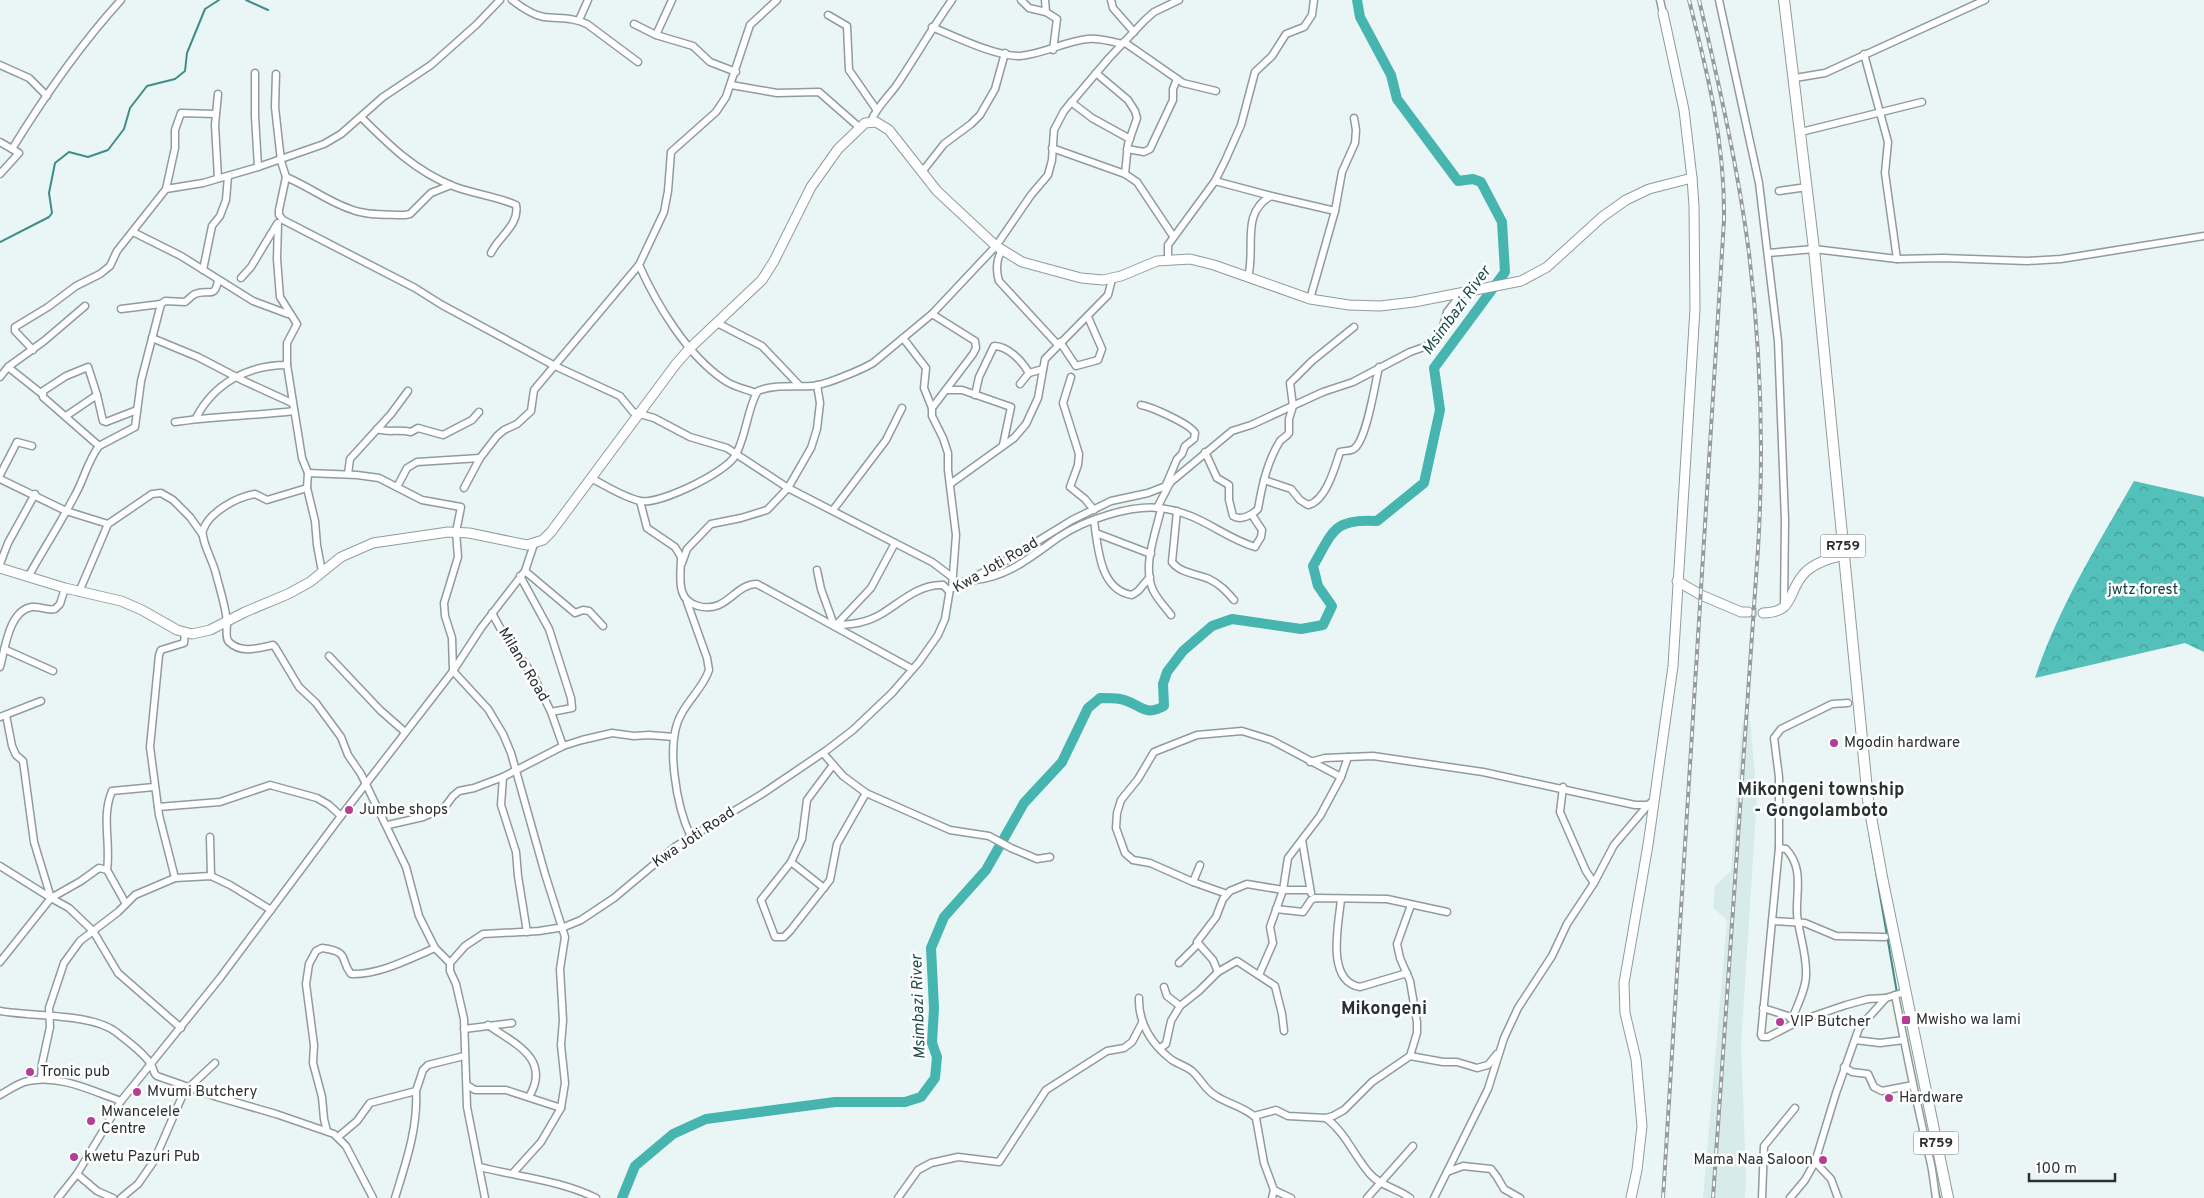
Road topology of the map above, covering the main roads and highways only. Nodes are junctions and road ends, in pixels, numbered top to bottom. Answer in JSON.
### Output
{"nodes":[{"id":1,"x":1784,"y":0,"type":"edge"},
{"id":2,"x":1948,"y":1198,"type":"edge"}],
"edges":[{"from":1,"to":2,"type":"main road","number":"R759"}]}
